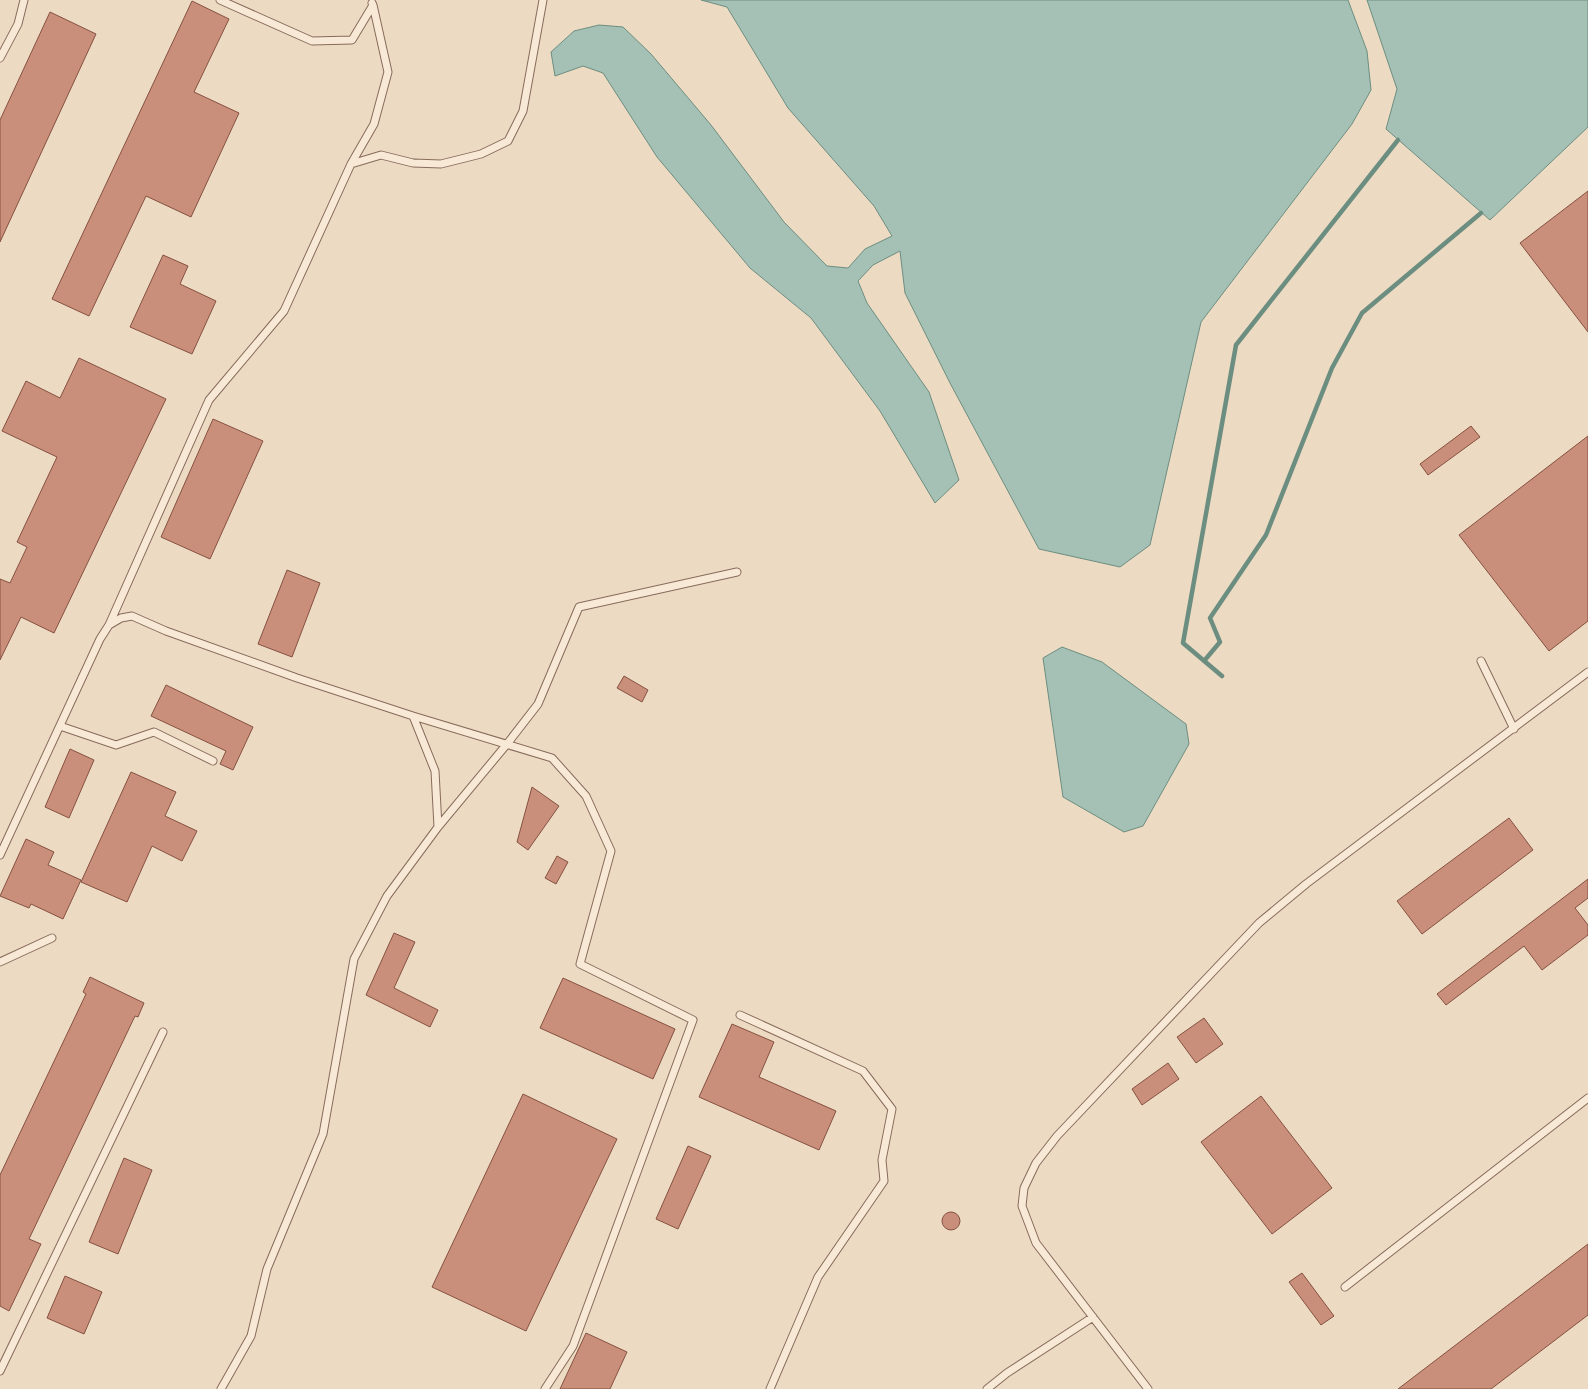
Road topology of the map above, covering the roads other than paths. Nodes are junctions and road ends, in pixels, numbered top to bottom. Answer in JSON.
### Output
{"nodes":[{"id":1,"x":24,"y":0,"type":"edge"},
{"id":2,"x":220,"y":0,"type":"edge"},
{"id":3,"x":543,"y":0,"type":"edge"},
{"id":4,"x":372,"y":2,"type":"edge"},
{"id":5,"x":0,"y":58,"type":"edge"},
{"id":6,"x":351,"y":164,"type":"junction"},
{"id":7,"x":737,"y":572,"type":"dead end"},
{"id":8,"x":109,"y":625,"type":"junction"},
{"id":9,"x":1481,"y":661,"type":"dead end"},
{"id":10,"x":1588,"y":672,"type":"edge"},
{"id":11,"x":413,"y":716,"type":"junction"},
{"id":12,"x":60,"y":726,"type":"junction"},
{"id":13,"x":1514,"y":729,"type":"junction"},
{"id":14,"x":507,"y":744,"type":"junction"},
{"id":15,"x":213,"y":761,"type":"dead end"},
{"id":16,"x":438,"y":827,"type":"junction"},
{"id":17,"x":0,"y":856,"type":"edge"},
{"id":18,"x":52,"y":938,"type":"dead end"},
{"id":19,"x":0,"y":962,"type":"edge"},
{"id":20,"x":740,"y":1015,"type":"dead end"},
{"id":21,"x":163,"y":1032,"type":"dead end"},
{"id":22,"x":1588,"y":1098,"type":"edge"},
{"id":23,"x":1345,"y":1287,"type":"dead end"},
{"id":24,"x":1093,"y":1317,"type":"junction"},
{"id":25,"x":0,"y":1371,"type":"edge"},
{"id":26,"x":221,"y":1389,"type":"edge"},
{"id":27,"x":545,"y":1389,"type":"edge"},
{"id":28,"x":770,"y":1389,"type":"edge"},
{"id":29,"x":987,"y":1389,"type":"edge"},
{"id":30,"x":1148,"y":1389,"type":"edge"}],
"edges":[{"from":1,"to":5,"type":"lane"},
{"from":2,"to":4,"type":"lane"},
{"from":3,"to":6,"type":"lane"},
{"from":4,"to":6,"type":"lane"},
{"from":6,"to":8,"type":"lane"},
{"from":7,"to":14,"type":"lane"},
{"from":8,"to":11,"type":"lane"},
{"from":8,"to":12,"type":"lane"},
{"from":9,"to":13,"type":"lane"},
{"from":10,"to":13,"type":"lane"},
{"from":11,"to":14,"type":"lane"},
{"from":11,"to":16,"type":"lane"},
{"from":12,"to":15,"type":"lane"},
{"from":12,"to":17,"type":"lane"},
{"from":13,"to":24,"type":"lane"},
{"from":14,"to":16,"type":"lane"},
{"from":14,"to":27,"type":"lane"},
{"from":16,"to":26,"type":"lane"},
{"from":18,"to":19,"type":"lane"},
{"from":20,"to":28,"type":"lane"},
{"from":21,"to":25,"type":"lane"},
{"from":22,"to":23,"type":"lane"},
{"from":24,"to":29,"type":"lane"},
{"from":24,"to":30,"type":"lane"}]}
